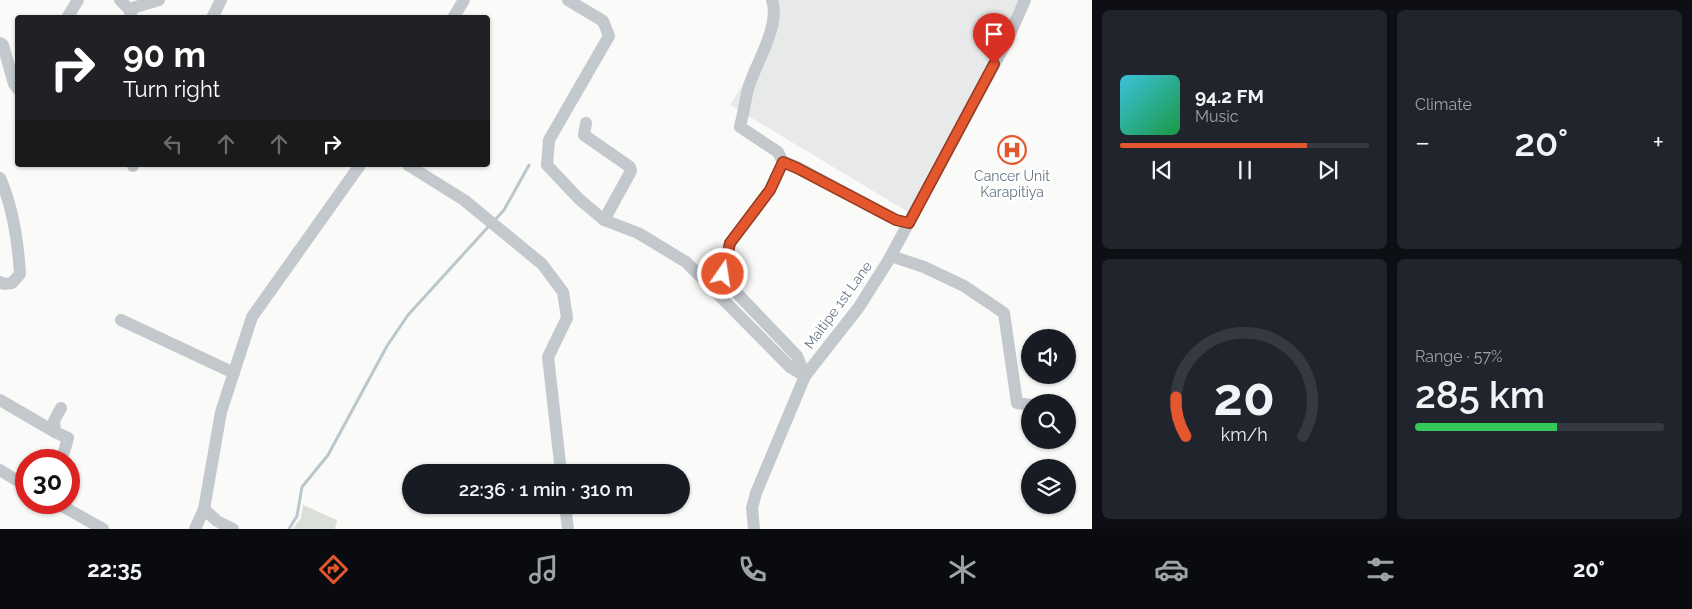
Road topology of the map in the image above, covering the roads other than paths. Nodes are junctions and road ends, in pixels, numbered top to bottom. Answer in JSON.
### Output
{"nodes":[{"id":1,"x":78,"y":0,"type":"edge"},
{"id":2,"x":159,"y":0,"type":"edge"},
{"id":3,"x":221,"y":0,"type":"edge"},
{"id":4,"x":464,"y":0,"type":"edge"},
{"id":5,"x":568,"y":0,"type":"edge"},
{"id":6,"x":772,"y":0,"type":"edge"},
{"id":7,"x":1025,"y":0,"type":"edge"},
{"id":8,"x":127,"y":9,"type":"edge"},
{"id":9,"x":69,"y":15,"type":"edge"},
{"id":10,"x":214,"y":15,"type":"edge"},
{"id":11,"x":455,"y":15,"type":"edge"},
{"id":12,"x":0,"y":43,"type":"edge"},
{"id":13,"x":15,"y":85,"type":"edge"},
{"id":14,"x":586,"y":123,"type":"dead end"},
{"id":15,"x":783,"y":162,"type":"junction"},
{"id":16,"x":359,"y":167,"type":"edge"},
{"id":17,"x":411,"y":167,"type":"edge"},
{"id":18,"x":0,"y":178,"type":"edge"},
{"id":19,"x":604,"y":220,"type":"junction"},
{"id":20,"x":909,"y":223,"type":"junction"},
{"id":21,"x":891,"y":256,"type":"junction"},
{"id":22,"x":0,"y":282,"type":"edge"},
{"id":23,"x":121,"y":320,"type":"dead end"},
{"id":24,"x":234,"y":373,"type":"junction"},
{"id":25,"x":805,"y":376,"type":"junction"},
{"id":26,"x":0,"y":400,"type":"edge"},
{"id":27,"x":1021,"y":403,"type":"edge"},
{"id":28,"x":61,"y":408,"type":"dead end"},
{"id":29,"x":54,"y":432,"type":"junction"},
{"id":30,"x":65,"y":449,"type":"edge"},
{"id":31,"x":560,"y":464,"type":"edge"},
{"id":32,"x":0,"y":470,"type":"edge"},
{"id":33,"x":15,"y":479,"type":"edge"},
{"id":34,"x":204,"y":509,"type":"junction"},
{"id":35,"x":76,"y":514,"type":"edge"},
{"id":36,"x":566,"y":514,"type":"edge"},
{"id":37,"x":103,"y":529,"type":"edge"},
{"id":38,"x":195,"y":529,"type":"edge"},
{"id":39,"x":232,"y":529,"type":"edge"},
{"id":40,"x":568,"y":529,"type":"edge"},
{"id":41,"x":754,"y":529,"type":"edge"}],
"edges":[{"from":1,"to":9,"type":"street"},
{"from":2,"to":8,"type":"street"},
{"from":3,"to":10,"type":"street"},
{"from":4,"to":11,"type":"street"},
{"from":5,"to":19,"type":"street"},
{"from":6,"to":15,"type":"street"},
{"from":7,"to":20,"type":"street","name":"Maitipe 1st Lane"},
{"from":12,"to":13,"type":"street"},
{"from":14,"to":19,"type":"street"},
{"from":15,"to":20,"type":"street"},
{"from":15,"to":25,"type":"street"},
{"from":16,"to":24,"type":"street"},
{"from":17,"to":31,"type":"street"},
{"from":18,"to":22,"type":"street"},
{"from":19,"to":25,"type":"street"},
{"from":20,"to":21,"type":"street","name":"Maitipe 1st Lane"},
{"from":21,"to":25,"type":"street","name":"Maitipe 1st Lane"},
{"from":21,"to":27,"type":"street"},
{"from":23,"to":24,"type":"street"},
{"from":24,"to":34,"type":"street"},
{"from":25,"to":41,"type":"street","name":"Maitipe 1st Lane"},
{"from":26,"to":29,"type":"street"},
{"from":28,"to":29,"type":"street"},
{"from":29,"to":30,"type":"street"},
{"from":32,"to":33,"type":"street"},
{"from":34,"to":38,"type":"street"},
{"from":34,"to":39,"type":"street"},
{"from":35,"to":37,"type":"street"},
{"from":36,"to":40,"type":"street"}]}
